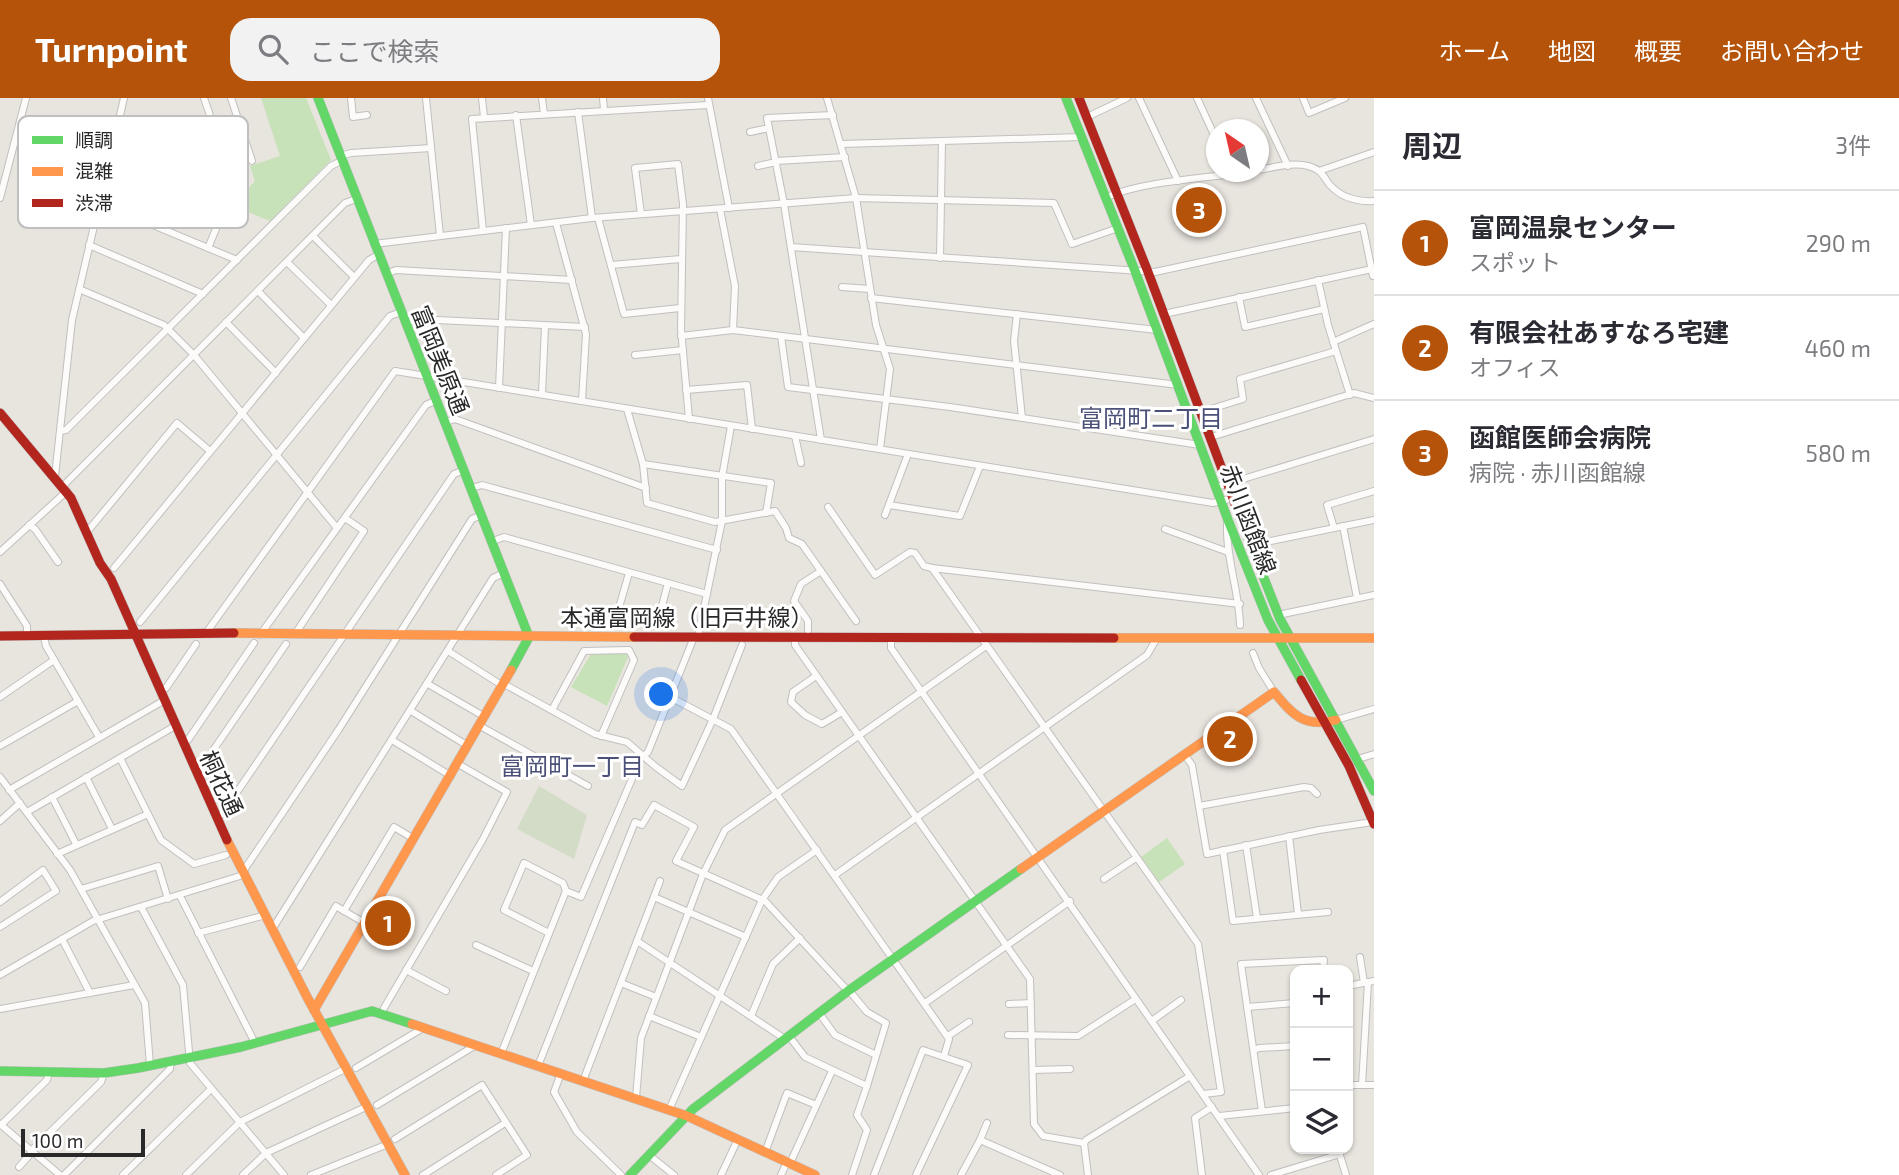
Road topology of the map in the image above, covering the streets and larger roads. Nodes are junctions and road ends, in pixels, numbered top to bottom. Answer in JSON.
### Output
{"nodes":[{"id":1,"x":26,"y":98,"type":"edge"},
{"id":2,"x":124,"y":98,"type":"edge"},
{"id":3,"x":204,"y":98,"type":"edge"},
{"id":4,"x":231,"y":98,"type":"edge"},
{"id":5,"x":317,"y":98,"type":"edge"},
{"id":6,"x":351,"y":98,"type":"edge"},
{"id":7,"x":426,"y":98,"type":"edge"},
{"id":8,"x":482,"y":98,"type":"edge"},
{"id":9,"x":542,"y":98,"type":"edge"},
{"id":10,"x":603,"y":98,"type":"edge"},
{"id":11,"x":668,"y":98,"type":"edge"},
{"id":12,"x":827,"y":98,"type":"edge"},
{"id":13,"x":1066,"y":98,"type":"edge"},
{"id":14,"x":1079,"y":98,"type":"edge"},
{"id":15,"x":1126,"y":98,"type":"edge"},
{"id":16,"x":1139,"y":98,"type":"edge"},
{"id":17,"x":1197,"y":98,"type":"edge"},
{"id":18,"x":1256,"y":98,"type":"edge"},
{"id":19,"x":1303,"y":98,"type":"edge"},
{"id":20,"x":1345,"y":98,"type":"edge"},
{"id":21,"x":708,"y":101,"type":"edge"},
{"id":22,"x":670,"y":107,"type":"junction"},
{"id":23,"x":604,"y":110,"type":"junction"},
{"id":24,"x":578,"y":112,"type":"junction"},
{"id":25,"x":544,"y":114,"type":"junction"},
{"id":26,"x":368,"y":115,"type":"dead end"},
{"id":27,"x":516,"y":115,"type":"junction"},
{"id":28,"x":832,"y":115,"type":"junction"},
{"id":29,"x":21,"y":116,"type":"edge"},
{"id":30,"x":119,"y":116,"type":"edge"},
{"id":31,"x":210,"y":116,"type":"edge"},
{"id":32,"x":237,"y":116,"type":"edge"},
{"id":33,"x":484,"y":117,"type":"junction"},
{"id":34,"x":1087,"y":117,"type":"junction"},
{"id":35,"x":1207,"y":119,"type":"edge"},
{"id":36,"x":769,"y":128,"type":"junction"},
{"id":37,"x":18,"y":129,"type":"edge"},
{"id":38,"x":750,"y":132,"type":"dead end"},
{"id":39,"x":1082,"y":137,"type":"junction"},
{"id":40,"x":942,"y":141,"type":"junction"},
{"id":41,"x":841,"y":144,"type":"junction"},
{"id":42,"x":431,"y":148,"type":"junction"},
{"id":43,"x":248,"y":149,"type":"edge"},
{"id":44,"x":1374,"y":152,"type":"edge"},
{"id":45,"x":845,"y":157,"type":"junction"},
{"id":46,"x":340,"y":158,"type":"junction"},
{"id":47,"x":252,"y":161,"type":"dead end"},
{"id":48,"x":776,"y":162,"type":"junction"},
{"id":49,"x":758,"y":166,"type":"dead end"},
{"id":50,"x":1288,"y":166,"type":"junction"},
{"id":51,"x":1269,"y":169,"type":"edge"},
{"id":52,"x":1319,"y":171,"type":"junction"},
{"id":53,"x":1206,"y":177,"type":"edge"},
{"id":54,"x":1178,"y":181,"type":"junction"},
{"id":55,"x":1117,"y":192,"type":"junction"},
{"id":56,"x":1107,"y":197,"type":"junction"},
{"id":57,"x":0,"y":198,"type":"edge"},
{"id":58,"x":856,"y":198,"type":"junction"},
{"id":59,"x":356,"y":199,"type":"junction"},
{"id":60,"x":942,"y":200,"type":"junction"},
{"id":61,"x":1374,"y":201,"type":"edge"},
{"id":62,"x":784,"y":204,"type":"junction"},
{"id":63,"x":729,"y":208,"type":"junction"},
{"id":64,"x":720,"y":209,"type":"junction"},
{"id":65,"x":683,"y":211,"type":"junction"},
{"id":66,"x":641,"y":214,"type":"junction"},
{"id":67,"x":595,"y":218,"type":"junction"},
{"id":68,"x":556,"y":223,"type":"junction"},
{"id":69,"x":531,"y":225,"type":"junction"},
{"id":70,"x":93,"y":228,"type":"edge"},
{"id":71,"x":160,"y":228,"type":"edge"},
{"id":72,"x":216,"y":228,"type":"edge"},
{"id":73,"x":506,"y":228,"type":"junction"},
{"id":74,"x":1118,"y":228,"type":"junction"},
{"id":75,"x":483,"y":231,"type":"junction"},
{"id":76,"x":313,"y":236,"type":"junction"},
{"id":77,"x":440,"y":236,"type":"junction"},
{"id":78,"x":374,"y":244,"type":"junction"},
{"id":79,"x":89,"y":245,"type":"junction"},
{"id":80,"x":791,"y":247,"type":"junction"},
{"id":81,"x":208,"y":248,"type":"junction"},
{"id":82,"x":864,"y":252,"type":"junction"},
{"id":83,"x":378,"y":256,"type":"junction"},
{"id":84,"x":940,"y":258,"type":"junction"},
{"id":85,"x":681,"y":259,"type":"junction"},
{"id":86,"x":237,"y":260,"type":"junction"},
{"id":87,"x":287,"y":262,"type":"junction"},
{"id":88,"x":611,"y":265,"type":"junction"},
{"id":89,"x":1135,"y":271,"type":"junction"},
{"id":90,"x":1148,"y":272,"type":"junction"},
{"id":91,"x":1372,"y":272,"type":"edge"},
{"id":92,"x":386,"y":274,"type":"junction"},
{"id":93,"x":504,"y":276,"type":"junction"},
{"id":94,"x":354,"y":278,"type":"junction"},
{"id":95,"x":572,"y":280,"type":"junction"},
{"id":96,"x":1318,"y":280,"type":"junction"},
{"id":97,"x":842,"y":288,"type":"dead end"},
{"id":98,"x":79,"y":289,"type":"junction"},
{"id":99,"x":870,"y":289,"type":"junction"},
{"id":100,"x":258,"y":291,"type":"junction"},
{"id":101,"x":203,"y":293,"type":"junction"},
{"id":102,"x":871,"y":298,"type":"junction"},
{"id":103,"x":1239,"y":298,"type":"junction"},
{"id":104,"x":331,"y":305,"type":"junction"},
{"id":105,"x":680,"y":308,"type":"junction"},
{"id":106,"x":1324,"y":309,"type":"junction"},
{"id":107,"x":401,"y":312,"type":"junction"},
{"id":108,"x":1017,"y":314,"type":"junction"},
{"id":109,"x":1164,"y":314,"type":"junction"},
{"id":110,"x":226,"y":322,"type":"junction"},
{"id":111,"x":406,"y":323,"type":"junction"},
{"id":112,"x":502,"y":323,"type":"junction"},
{"id":113,"x":1374,"y":324,"type":"edge"},
{"id":114,"x":545,"y":326,"type":"junction"},
{"id":115,"x":585,"y":327,"type":"junction"},
{"id":116,"x":168,"y":329,"type":"junction"},
{"id":117,"x":733,"y":330,"type":"junction"},
{"id":118,"x":1157,"y":330,"type":"junction"},
{"id":119,"x":681,"y":336,"type":"junction"},
{"id":120,"x":781,"y":336,"type":"junction"},
{"id":121,"x":304,"y":338,"type":"junction"},
{"id":122,"x":806,"y":339,"type":"junction"},
{"id":123,"x":1333,"y":342,"type":"junction"},
{"id":124,"x":884,"y":349,"type":"junction"},
{"id":125,"x":682,"y":350,"type":"junction"},
{"id":126,"x":1336,"y":351,"type":"junction"},
{"id":127,"x":194,"y":355,"type":"junction"},
{"id":128,"x":635,"y":355,"type":"dead end"},
{"id":129,"x":1017,"y":365,"type":"junction"},
{"id":130,"x":276,"y":373,"type":"junction"},
{"id":131,"x":426,"y":375,"type":"junction"},
{"id":132,"x":1178,"y":385,"type":"junction"},
{"id":133,"x":499,"y":388,"type":"junction"},
{"id":134,"x":686,"y":390,"type":"junction"},
{"id":135,"x":813,"y":390,"type":"junction"},
{"id":136,"x":541,"y":394,"type":"junction"},
{"id":137,"x":1350,"y":395,"type":"junction"},
{"id":138,"x":887,"y":398,"type":"junction"},
{"id":139,"x":1374,"y":398,"type":"edge"},
{"id":140,"x":437,"y":400,"type":"junction"},
{"id":141,"x":582,"y":401,"type":"junction"},
{"id":142,"x":627,"y":408,"type":"junction"},
{"id":143,"x":1201,"y":412,"type":"junction"},
{"id":144,"x":0,"y":413,"type":"edge"},
{"id":145,"x":242,"y":413,"type":"junction"},
{"id":146,"x":1022,"y":418,"type":"junction"},
{"id":147,"x":689,"y":419,"type":"junction"},
{"id":148,"x":446,"y":422,"type":"junction"},
{"id":149,"x":731,"y":425,"type":"junction"},
{"id":150,"x":752,"y":429,"type":"junction"},
{"id":151,"x":60,"y":431,"type":"junction"},
{"id":152,"x":794,"y":436,"type":"junction"},
{"id":153,"x":1210,"y":437,"type":"junction"},
{"id":154,"x":1374,"y":439,"type":"edge"},
{"id":155,"x":821,"y":440,"type":"junction"},
{"id":156,"x":1201,"y":446,"type":"junction"},
{"id":157,"x":880,"y":449,"type":"junction"},
{"id":158,"x":210,"y":451,"type":"junction"},
{"id":159,"x":908,"y":454,"type":"junction"},
{"id":160,"x":277,"y":455,"type":"junction"},
{"id":161,"x":801,"y":463,"type":"dead end"},
{"id":162,"x":643,"y":464,"type":"junction"},
{"id":163,"x":980,"y":466,"type":"junction"},
{"id":164,"x":464,"y":470,"type":"junction"},
{"id":165,"x":55,"y":476,"type":"junction"},
{"id":166,"x":722,"y":477,"type":"junction"},
{"id":167,"x":1227,"y":483,"type":"junction"},
{"id":168,"x":1217,"y":487,"type":"junction"},
{"id":169,"x":65,"y":488,"type":"junction"},
{"id":170,"x":472,"y":488,"type":"junction"},
{"id":171,"x":646,"y":488,"type":"junction"},
{"id":172,"x":1374,"y":491,"type":"edge"},
{"id":173,"x":308,"y":493,"type":"junction"},
{"id":174,"x":1233,"y":498,"type":"junction"},
{"id":175,"x":1222,"y":501,"type":"junction"},
{"id":176,"x":889,"y":505,"type":"junction"},
{"id":177,"x":828,"y":507,"type":"dead end"},
{"id":178,"x":766,"y":513,"type":"junction"},
{"id":179,"x":482,"y":515,"type":"junction"},
{"id":180,"x":885,"y":515,"type":"dead end"},
{"id":181,"x":345,"y":518,"type":"junction"},
{"id":182,"x":1227,"y":520,"type":"junction"},
{"id":183,"x":1374,"y":520,"type":"edge"},
{"id":184,"x":722,"y":521,"type":"junction"},
{"id":185,"x":29,"y":525,"type":"junction"},
{"id":186,"x":1343,"y":526,"type":"junction"},
{"id":187,"x":337,"y":528,"type":"junction"},
{"id":188,"x":1334,"y":528,"type":"junction"},
{"id":189,"x":1165,"y":529,"type":"dead end"},
{"id":190,"x":87,"y":532,"type":"junction"},
{"id":191,"x":493,"y":541,"type":"junction"},
{"id":192,"x":1251,"y":545,"type":"junction"},
{"id":193,"x":1,"y":550,"type":"edge"},
{"id":194,"x":717,"y":550,"type":"junction"},
{"id":195,"x":1228,"y":552,"type":"junction"},
{"id":196,"x":58,"y":562,"type":"dead end"},
{"id":197,"x":114,"y":568,"type":"dead end"},
{"id":198,"x":932,"y":568,"type":"junction"},
{"id":199,"x":821,"y":570,"type":"junction"},
{"id":200,"x":504,"y":573,"type":"junction"},
{"id":201,"x":629,"y":573,"type":"junction"},
{"id":202,"x":668,"y":583,"type":"junction"},
{"id":203,"x":0,"y":584,"type":"edge"},
{"id":204,"x":707,"y":594,"type":"junction"},
{"id":205,"x":1374,"y":595,"type":"edge"},
{"id":206,"x":1357,"y":598,"type":"junction"},
{"id":207,"x":1240,"y":604,"type":"junction"},
{"id":208,"x":1278,"y":615,"type":"junction"},
{"id":209,"x":856,"y":621,"type":"dead end"},
{"id":210,"x":140,"y":622,"type":"dead end"},
{"id":211,"x":614,"y":625,"type":"dead end"},
{"id":212,"x":657,"y":625,"type":"dead end"},
{"id":213,"x":1240,"y":625,"type":"dead end"},
{"id":214,"x":808,"y":629,"type":"dead end"},
{"id":215,"x":206,"y":633,"type":"junction"},
{"id":216,"x":135,"y":634,"type":"junction"},
{"id":217,"x":295,"y":634,"type":"junction"},
{"id":218,"x":27,"y":635,"type":"junction"},
{"id":219,"x":260,"y":635,"type":"junction"},
{"id":220,"x":345,"y":635,"type":"junction"},
{"id":221,"x":398,"y":635,"type":"junction"},
{"id":222,"x":0,"y":636,"type":"edge"},
{"id":223,"x":44,"y":636,"type":"junction"},
{"id":224,"x":457,"y":636,"type":"junction"},
{"id":225,"x":528,"y":637,"type":"junction"},
{"id":226,"x":696,"y":637,"type":"junction"},
{"id":227,"x":795,"y":637,"type":"junction"},
{"id":228,"x":891,"y":637,"type":"junction"},
{"id":229,"x":980,"y":637,"type":"junction"},
{"id":230,"x":1157,"y":638,"type":"junction"},
{"id":231,"x":1292,"y":638,"type":"junction"},
{"id":232,"x":1374,"y":638,"type":"edge"},
{"id":233,"x":1278,"y":639,"type":"junction"},
{"id":234,"x":254,"y":643,"type":"dead end"},
{"id":235,"x":196,"y":644,"type":"dead end"},
{"id":236,"x":286,"y":644,"type":"dead end"},
{"id":237,"x":742,"y":645,"type":"dead end"},
{"id":238,"x":986,"y":646,"type":"junction"},
{"id":239,"x":448,"y":651,"type":"junction"},
{"id":240,"x":1253,"y":653,"type":"dead end"},
{"id":241,"x":54,"y":660,"type":"junction"},
{"id":242,"x":817,"y":676,"type":"junction"},
{"id":243,"x":428,"y":684,"type":"junction"},
{"id":244,"x":504,"y":685,"type":"junction"},
{"id":245,"x":166,"y":688,"type":"dead end"},
{"id":246,"x":922,"y":691,"type":"junction"},
{"id":247,"x":1274,"y":692,"type":"junction"},
{"id":248,"x":0,"y":697,"type":"edge"},
{"id":249,"x":670,"y":697,"type":"junction"},
{"id":250,"x":78,"y":701,"type":"junction"},
{"id":251,"x":163,"y":701,"type":"junction"},
{"id":252,"x":1374,"y":709,"type":"edge"},
{"id":253,"x":552,"y":710,"type":"junction"},
{"id":254,"x":411,"y":711,"type":"junction"},
{"id":255,"x":842,"y":712,"type":"junction"},
{"id":256,"x":713,"y":719,"type":"junction"},
{"id":257,"x":1336,"y":720,"type":"junction"},
{"id":258,"x":483,"y":722,"type":"junction"},
{"id":259,"x":1325,"y":724,"type":"junction"},
{"id":260,"x":175,"y":726,"type":"junction"},
{"id":261,"x":1044,"y":728,"type":"junction"},
{"id":262,"x":601,"y":736,"type":"junction"},
{"id":263,"x":859,"y":736,"type":"junction"},
{"id":264,"x":99,"y":737,"type":"junction"},
{"id":265,"x":188,"y":740,"type":"dead end"},
{"id":266,"x":392,"y":740,"type":"junction"},
{"id":267,"x":0,"y":746,"type":"edge"},
{"id":268,"x":468,"y":746,"type":"junction"},
{"id":269,"x":1184,"y":754,"type":"junction"},
{"id":270,"x":1374,"y":754,"type":"edge"},
{"id":271,"x":644,"y":756,"type":"junction"},
{"id":272,"x":120,"y":758,"type":"junction"},
{"id":273,"x":1358,"y":759,"type":"junction"},
{"id":274,"x":458,"y":764,"type":"junction"},
{"id":275,"x":201,"y":768,"type":"dead end"},
{"id":276,"x":980,"y":773,"type":"junction"},
{"id":277,"x":451,"y":776,"type":"junction"},
{"id":278,"x":86,"y":777,"type":"junction"},
{"id":279,"x":0,"y":778,"type":"edge"},
{"id":280,"x":588,"y":786,"type":"dead end"},
{"id":281,"x":9,"y":790,"type":"junction"},
{"id":282,"x":1374,"y":791,"type":"edge"},
{"id":283,"x":777,"y":794,"type":"junction"},
{"id":284,"x":1317,"y":794,"type":"dead end"},
{"id":285,"x":52,"y":797,"type":"junction"},
{"id":286,"x":20,"y":803,"type":"junction"},
{"id":287,"x":1199,"y":806,"type":"junction"},
{"id":288,"x":27,"y":812,"type":"junction"},
{"id":289,"x":1103,"y":812,"type":"junction"},
{"id":290,"x":148,"y":814,"type":"junction"},
{"id":291,"x":222,"y":814,"type":"dead end"},
{"id":292,"x":916,"y":817,"type":"junction"},
{"id":293,"x":0,"y":821,"type":"edge"},
{"id":294,"x":1374,"y":823,"type":"edge"},
{"id":295,"x":112,"y":829,"type":"junction"},
{"id":296,"x":1289,"y":836,"type":"junction"},
{"id":297,"x":414,"y":839,"type":"junction"},
{"id":298,"x":76,"y":844,"type":"junction"},
{"id":299,"x":1247,"y":845,"type":"junction"},
{"id":300,"x":817,"y":850,"type":"junction"},
{"id":301,"x":1223,"y":850,"type":"junction"},
{"id":302,"x":57,"y":854,"type":"junction"},
{"id":303,"x":226,"y":855,"type":"dead end"},
{"id":304,"x":1039,"y":856,"type":"junction"},
{"id":305,"x":1136,"y":858,"type":"junction"},
{"id":306,"x":243,"y":871,"type":"junction"},
{"id":307,"x":704,"y":874,"type":"junction"},
{"id":308,"x":835,"y":875,"type":"junction"},
{"id":309,"x":1104,"y":879,"type":"dead end"},
{"id":310,"x":660,"y":881,"type":"dead end"},
{"id":311,"x":81,"y":889,"type":"junction"},
{"id":312,"x":566,"y":891,"type":"junction"},
{"id":313,"x":180,"y":896,"type":"junction"},
{"id":314,"x":654,"y":897,"type":"junction"},
{"id":315,"x":168,"y":899,"type":"junction"},
{"id":316,"x":762,"y":900,"type":"junction"},
{"id":317,"x":975,"y":901,"type":"junction"},
{"id":318,"x":1070,"y":901,"type":"junction"},
{"id":319,"x":0,"y":902,"type":"edge"},
{"id":320,"x":141,"y":907,"type":"junction"},
{"id":321,"x":344,"y":911,"type":"junction"},
{"id":322,"x":689,"y":912,"type":"junction"},
{"id":323,"x":1328,"y":912,"type":"dead end"},
{"id":324,"x":1298,"y":914,"type":"junction"},
{"id":325,"x":266,"y":915,"type":"junction"},
{"id":326,"x":1257,"y":918,"type":"junction"},
{"id":327,"x":98,"y":919,"type":"junction"},
{"id":328,"x":365,"y":923,"type":"junction"},
{"id":329,"x":0,"y":928,"type":"edge"},
{"id":330,"x":272,"y":928,"type":"junction"},
{"id":331,"x":198,"y":933,"type":"junction"},
{"id":332,"x":549,"y":933,"type":"junction"},
{"id":333,"x":746,"y":937,"type":"junction"},
{"id":334,"x":800,"y":938,"type":"junction"},
{"id":335,"x":62,"y":939,"type":"junction"},
{"id":336,"x":637,"y":940,"type":"junction"},
{"id":337,"x":476,"y":945,"type":"dead end"},
{"id":338,"x":1006,"y":946,"type":"junction"},
{"id":339,"x":1360,"y":957,"type":"dead end"},
{"id":340,"x":893,"y":958,"type":"junction"},
{"id":341,"x":670,"y":962,"type":"junction"},
{"id":342,"x":1324,"y":965,"type":"edge"},
{"id":343,"x":300,"y":967,"type":"dead end"},
{"id":344,"x":406,"y":970,"type":"junction"},
{"id":345,"x":533,"y":971,"type":"junction"},
{"id":346,"x":0,"y":975,"type":"edge"},
{"id":347,"x":1369,"y":982,"type":"edge"},
{"id":348,"x":621,"y":984,"type":"junction"},
{"id":349,"x":134,"y":985,"type":"junction"},
{"id":350,"x":446,"y":991,"type":"dead end"},
{"id":351,"x":850,"y":992,"type":"junction"},
{"id":352,"x":90,"y":993,"type":"junction"},
{"id":353,"x":720,"y":996,"type":"junction"},
{"id":354,"x":656,"y":997,"type":"junction"},
{"id":355,"x":1134,"y":1000,"type":"dead end"},
{"id":356,"x":1181,"y":1000,"type":"dead end"},
{"id":357,"x":925,"y":1003,"type":"junction"},
{"id":358,"x":1031,"y":1003,"type":"junction"},
{"id":359,"x":1290,"y":1003,"type":"edge"},
{"id":360,"x":1009,"y":1004,"type":"dead end"},
{"id":361,"x":1247,"y":1007,"type":"junction"},
{"id":362,"x":384,"y":1008,"type":"dead end"},
{"id":363,"x":0,"y":1009,"type":"edge"},
{"id":364,"x":314,"y":1010,"type":"junction"},
{"id":365,"x":649,"y":1016,"type":"junction"},
{"id":366,"x":751,"y":1016,"type":"junction"},
{"id":367,"x":822,"y":1017,"type":"dead end"},
{"id":368,"x":1153,"y":1020,"type":"junction"},
{"id":369,"x":969,"y":1022,"type":"dead end"},
{"id":370,"x":322,"y":1023,"type":"junction"},
{"id":371,"x":423,"y":1028,"type":"junction"},
{"id":372,"x":1008,"y":1035,"type":"dead end"},
{"id":373,"x":1032,"y":1035,"type":"junction"},
{"id":374,"x":948,"y":1036,"type":"junction"},
{"id":375,"x":701,"y":1037,"type":"junction"},
{"id":376,"x":788,"y":1039,"type":"junction"},
{"id":377,"x":255,"y":1043,"type":"junction"},
{"id":378,"x":476,"y":1045,"type":"junction"},
{"id":379,"x":1290,"y":1046,"type":"edge"},
{"id":380,"x":1254,"y":1050,"type":"junction"},
{"id":381,"x":500,"y":1054,"type":"junction"},
{"id":382,"x":876,"y":1055,"type":"junction"},
{"id":383,"x":944,"y":1056,"type":"junction"},
{"id":384,"x":190,"y":1057,"type":"junction"},
{"id":385,"x":171,"y":1061,"type":"junction"},
{"id":386,"x":150,"y":1065,"type":"junction"},
{"id":387,"x":538,"y":1066,"type":"junction"},
{"id":388,"x":351,"y":1068,"type":"junction"},
{"id":389,"x":1070,"y":1069,"type":"dead end"},
{"id":390,"x":1033,"y":1070,"type":"junction"},
{"id":391,"x":0,"y":1071,"type":"edge"},
{"id":392,"x":832,"y":1071,"type":"junction"},
{"id":393,"x":50,"y":1072,"type":"junction"},
{"id":394,"x":104,"y":1073,"type":"junction"},
{"id":395,"x":561,"y":1073,"type":"junction"},
{"id":396,"x":1187,"y":1078,"type":"dead end"},
{"id":397,"x":583,"y":1081,"type":"junction"},
{"id":398,"x":1353,"y":1085,"type":"edge"},
{"id":399,"x":1362,"y":1085,"type":"junction"},
{"id":400,"x":1374,"y":1085,"type":"edge"},
{"id":401,"x":867,"y":1086,"type":"junction"},
{"id":402,"x":211,"y":1089,"type":"junction"},
{"id":403,"x":1203,"y":1094,"type":"junction"},
{"id":404,"x":636,"y":1098,"type":"junction"},
{"id":405,"x":816,"y":1105,"type":"junction"},
{"id":406,"x":372,"y":1106,"type":"junction"},
{"id":407,"x":1212,"y":1107,"type":"junction"},
{"id":408,"x":1290,"y":1108,"type":"edge"},
{"id":409,"x":669,"y":1110,"type":"junction"},
{"id":410,"x":1262,"y":1111,"type":"junction"},
{"id":411,"x":687,"y":1116,"type":"junction"},
{"id":412,"x":1219,"y":1116,"type":"junction"},
{"id":413,"x":240,"y":1122,"type":"junction"},
{"id":414,"x":505,"y":1123,"type":"junction"},
{"id":415,"x":987,"y":1123,"type":"dead end"},
{"id":416,"x":1,"y":1127,"type":"edge"},
{"id":417,"x":738,"y":1139,"type":"junction"},
{"id":418,"x":980,"y":1140,"type":"junction"},
{"id":419,"x":392,"y":1141,"type":"junction"},
{"id":420,"x":1084,"y":1143,"type":"junction"},
{"id":421,"x":766,"y":1147,"type":"dead end"},
{"id":422,"x":32,"y":1151,"type":"junction"},
{"id":423,"x":265,"y":1153,"type":"junction"},
{"id":424,"x":1330,"y":1154,"type":"edge"},
{"id":425,"x":1340,"y":1154,"type":"edge"},
{"id":426,"x":649,"y":1155,"type":"junction"},
{"id":427,"x":789,"y":1160,"type":"junction"},
{"id":428,"x":19,"y":1167,"type":"dead end"},
{"id":429,"x":670,"y":1174,"type":"edge"},
{"id":430,"x":62,"y":1175,"type":"edge"},
{"id":431,"x":123,"y":1175,"type":"edge"},
{"id":432,"x":186,"y":1175,"type":"edge"},
{"id":433,"x":243,"y":1175,"type":"edge"},
{"id":434,"x":284,"y":1175,"type":"edge"},
{"id":435,"x":311,"y":1175,"type":"edge"},
{"id":436,"x":405,"y":1175,"type":"edge"},
{"id":437,"x":423,"y":1175,"type":"edge"},
{"id":438,"x":496,"y":1175,"type":"edge"},
{"id":439,"x":621,"y":1175,"type":"edge"},
{"id":440,"x":630,"y":1175,"type":"edge"},
{"id":441,"x":721,"y":1175,"type":"edge"},
{"id":442,"x":781,"y":1175,"type":"edge"},
{"id":443,"x":816,"y":1175,"type":"edge"},
{"id":444,"x":852,"y":1175,"type":"edge"},
{"id":445,"x":874,"y":1175,"type":"edge"},
{"id":446,"x":916,"y":1175,"type":"edge"},
{"id":447,"x":961,"y":1175,"type":"edge"},
{"id":448,"x":1060,"y":1175,"type":"edge"},
{"id":449,"x":1088,"y":1175,"type":"edge"},
{"id":450,"x":1202,"y":1175,"type":"edge"},
{"id":451,"x":1259,"y":1175,"type":"edge"},
{"id":452,"x":1270,"y":1175,"type":"edge"},
{"id":453,"x":1346,"y":1175,"type":"edge"}],
"edges":[{"from":1,"to":29,"type":"street"},
{"from":2,"to":30,"type":"street"},
{"from":3,"to":31,"type":"street"},
{"from":4,"to":32,"type":"street"},
{"from":5,"to":46,"type":"street","name":"富岡美原通"},
{"from":6,"to":26,"type":"street"},
{"from":7,"to":42,"type":"street"},
{"from":8,"to":33,"type":"street"},
{"from":9,"to":25,"type":"street"},
{"from":10,"to":23,"type":"street"},
{"from":11,"to":22,"type":"street"},
{"from":12,"to":28,"type":"street"},
{"from":13,"to":39,"type":"street","name":"赤川函館線"},
{"from":14,"to":34,"type":"street","name":"赤川函館線"},
{"from":15,"to":34,"type":"street"},
{"from":16,"to":54,"type":"street"},
{"from":17,"to":35,"type":"street"},
{"from":18,"to":50,"type":"street"},
{"from":19,"to":20,"type":"street"},
{"from":21,"to":22,"type":"street"},
{"from":21,"to":63,"type":"street"},
{"from":22,"to":23,"type":"street"},
{"from":23,"to":24,"type":"street"},
{"from":24,"to":25,"type":"street"},
{"from":24,"to":67,"type":"street"},
{"from":25,"to":27,"type":"street"},
{"from":27,"to":33,"type":"street"},
{"from":27,"to":69,"type":"street"},
{"from":28,"to":36,"type":"street"},
{"from":28,"to":41,"type":"street"},
{"from":33,"to":75,"type":"street"},
{"from":34,"to":55,"type":"street","name":"赤川函館線"},
{"from":36,"to":38,"type":"street"},
{"from":36,"to":48,"type":"street"},
{"from":37,"to":57,"type":"street"},
{"from":39,"to":40,"type":"street"},
{"from":39,"to":56,"type":"street","name":"赤川函館線"},
{"from":40,"to":41,"type":"street"},
{"from":40,"to":60,"type":"street"},
{"from":41,"to":45,"type":"street"},
{"from":42,"to":46,"type":"street"},
{"from":42,"to":77,"type":"street"},
{"from":43,"to":47,"type":"street"},
{"from":44,"to":52,"type":"street"},
{"from":45,"to":48,"type":"street"},
{"from":45,"to":58,"type":"street"},
{"from":46,"to":59,"type":"street","name":"富岡美原通"},
{"from":46,"to":86,"type":"street"},
{"from":48,"to":49,"type":"street"},
{"from":48,"to":62,"type":"street"},
{"from":50,"to":51,"type":"street"},
{"from":50,"to":52,"type":"street"},
{"from":52,"to":61,"type":"street"},
{"from":53,"to":54,"type":"street"},
{"from":54,"to":55,"type":"street"},
{"from":55,"to":56,"type":"street"},
{"from":55,"to":90,"type":"street","name":"赤川函館線"},
{"from":56,"to":74,"type":"street","name":"赤川函館線"},
{"from":58,"to":60,"type":"street"},
{"from":58,"to":62,"type":"street"},
{"from":58,"to":82,"type":"street"},
{"from":59,"to":76,"type":"street"},
{"from":59,"to":78,"type":"street","name":"富岡美原通"},
{"from":60,"to":74,"type":"street"},
{"from":60,"to":84,"type":"street"},
{"from":62,"to":63,"type":"street"},
{"from":62,"to":80,"type":"street"},
{"from":63,"to":64,"type":"street"},
{"from":64,"to":65,"type":"street"},
{"from":64,"to":117,"type":"street"},
{"from":65,"to":66,"type":"street"},
{"from":65,"to":66,"type":"street"},
{"from":65,"to":85,"type":"street"},
{"from":66,"to":67,"type":"street"},
{"from":67,"to":68,"type":"street"},
{"from":67,"to":88,"type":"street"},
{"from":68,"to":69,"type":"street"},
{"from":68,"to":95,"type":"street"},
{"from":69,"to":73,"type":"street"},
{"from":70,"to":79,"type":"street"},
{"from":71,"to":81,"type":"street"},
{"from":72,"to":81,"type":"street"},
{"from":73,"to":75,"type":"street"},
{"from":73,"to":93,"type":"street"},
{"from":74,"to":89,"type":"street","name":"赤川函館線"},
{"from":75,"to":77,"type":"street"},
{"from":76,"to":87,"type":"street"},
{"from":76,"to":94,"type":"street"},
{"from":77,"to":78,"type":"street"},
{"from":78,"to":83,"type":"street","name":"富岡美原通"},
{"from":79,"to":98,"type":"street"},
{"from":79,"to":101,"type":"street"},
{"from":80,"to":82,"type":"street"},
{"from":80,"to":122,"type":"street"},
{"from":81,"to":86,"type":"street"},
{"from":82,"to":84,"type":"street"},
{"from":82,"to":99,"type":"street"},
{"from":83,"to":92,"type":"street","name":"富岡美原通"},
{"from":83,"to":94,"type":"street"},
{"from":84,"to":89,"type":"street"},
{"from":85,"to":88,"type":"street"},
{"from":85,"to":105,"type":"street"},
{"from":86,"to":101,"type":"street"},
{"from":87,"to":100,"type":"street"},
{"from":87,"to":104,"type":"street"},
{"from":88,"to":105,"type":"street"},
{"from":89,"to":90,"type":"street"},
{"from":89,"to":118,"type":"street","name":"赤川函館線"},
{"from":90,"to":91,"type":"street"},
{"from":90,"to":109,"type":"street","name":"赤川函館線"},
{"from":91,"to":96,"type":"street"},
{"from":92,"to":93,"type":"street"},
{"from":92,"to":107,"type":"street","name":"富岡美原通"},
{"from":93,"to":95,"type":"street"},
{"from":93,"to":112,"type":"street"},
{"from":94,"to":104,"type":"street"},
{"from":95,"to":115,"type":"street"},
{"from":96,"to":103,"type":"street"},
{"from":96,"to":106,"type":"street"},
{"from":97,"to":99,"type":"street"},
{"from":98,"to":116,"type":"street"},
{"from":98,"to":151,"type":"street"},
{"from":99,"to":102,"type":"street"},
{"from":100,"to":110,"type":"street"},
{"from":100,"to":121,"type":"street"},
{"from":101,"to":116,"type":"street"},
{"from":102,"to":108,"type":"street"},
{"from":102,"to":124,"type":"street"},
{"from":103,"to":106,"type":"street"},
{"from":103,"to":109,"type":"street"},
{"from":104,"to":121,"type":"street"},
{"from":105,"to":119,"type":"street"},
{"from":106,"to":123,"type":"street"},
{"from":107,"to":111,"type":"street","name":"富岡美原通"},
{"from":107,"to":160,"type":"street"},
{"from":108,"to":118,"type":"street"},
{"from":108,"to":129,"type":"street"},
{"from":109,"to":143,"type":"street","name":"赤川函館線"},
{"from":110,"to":127,"type":"street"},
{"from":110,"to":130,"type":"street"},
{"from":111,"to":112,"type":"street"},
{"from":111,"to":131,"type":"street","name":"富岡美原通"},
{"from":112,"to":114,"type":"street"},
{"from":112,"to":133,"type":"street"},
{"from":113,"to":123,"type":"street"},
{"from":114,"to":115,"type":"street"},
{"from":114,"to":136,"type":"street"},
{"from":115,"to":141,"type":"street"},
{"from":116,"to":127,"type":"street"},
{"from":116,"to":151,"type":"street"},
{"from":117,"to":119,"type":"street"},
{"from":117,"to":120,"type":"street"},
{"from":118,"to":132,"type":"street","name":"赤川函館線"},
{"from":119,"to":125,"type":"street"},
{"from":120,"to":122,"type":"street"},
{"from":120,"to":135,"type":"street"},
{"from":121,"to":130,"type":"street"},
{"from":122,"to":124,"type":"street"},
{"from":122,"to":135,"type":"street"},
{"from":123,"to":126,"type":"street"},
{"from":124,"to":129,"type":"street"},
{"from":124,"to":138,"type":"street"},
{"from":125,"to":128,"type":"street"},
{"from":125,"to":134,"type":"street"},
{"from":126,"to":137,"type":"street"},
{"from":126,"to":143,"type":"street"},
{"from":127,"to":145,"type":"street"},
{"from":127,"to":169,"type":"street"},
{"from":129,"to":132,"type":"street"},
{"from":129,"to":146,"type":"street"},
{"from":130,"to":145,"type":"street"},
{"from":131,"to":133,"type":"street"},
{"from":131,"to":140,"type":"street","name":"富岡美原通"},
{"from":131,"to":173,"type":"street"},
{"from":132,"to":156,"type":"street","name":"赤川函館線"},
{"from":133,"to":136,"type":"street"},
{"from":134,"to":147,"type":"street"},
{"from":134,"to":150,"type":"street"},
{"from":135,"to":138,"type":"street"},
{"from":135,"to":155,"type":"street"},
{"from":136,"to":141,"type":"street"},
{"from":137,"to":139,"type":"street"},
{"from":137,"to":153,"type":"street"},
{"from":138,"to":146,"type":"street"},
{"from":138,"to":157,"type":"street"},
{"from":140,"to":148,"type":"street","name":"富岡美原通"},
{"from":140,"to":181,"type":"street"},
{"from":141,"to":142,"type":"street"},
{"from":142,"to":147,"type":"street"},
{"from":142,"to":162,"type":"street"},
{"from":143,"to":153,"type":"street","name":"赤川函館線"},
{"from":144,"to":165,"type":"street","name":"桐花通"},
{"from":145,"to":158,"type":"street"},
{"from":145,"to":160,"type":"street"},
{"from":146,"to":156,"type":"street"},
{"from":147,"to":149,"type":"street"},
{"from":148,"to":164,"type":"street","name":"富岡美原通"},
{"from":148,"to":171,"type":"street"},
{"from":149,"to":150,"type":"street"},
{"from":149,"to":166,"type":"street"},
{"from":150,"to":152,"type":"street"},
{"from":151,"to":165,"type":"street"},
{"from":152,"to":155,"type":"street"},
{"from":152,"to":161,"type":"street"},
{"from":153,"to":167,"type":"street","name":"赤川函館線"},
{"from":154,"to":167,"type":"street"},
{"from":155,"to":157,"type":"street"},
{"from":156,"to":168,"type":"street","name":"赤川函館線"},
{"from":157,"to":159,"type":"street"},
{"from":158,"to":190,"type":"street"},
{"from":158,"to":197,"type":"street"},
{"from":159,"to":163,"type":"street"},
{"from":159,"to":176,"type":"street"},
{"from":160,"to":173,"type":"street"},
{"from":160,"to":210,"type":"street"},
{"from":162,"to":166,"type":"street"},
{"from":162,"to":171,"type":"street"},
{"from":163,"to":175,"type":"street"},
{"from":163,"to":176,"type":"street"},
{"from":164,"to":170,"type":"street","name":"富岡美原通"},
{"from":164,"to":220,"type":"street"},
{"from":165,"to":169,"type":"street","name":"桐花通"},
{"from":166,"to":178,"type":"street"},
{"from":166,"to":184,"type":"street"},
{"from":167,"to":168,"type":"street"},
{"from":167,"to":174,"type":"street","name":"赤川函館線"},
{"from":168,"to":175,"type":"street","name":"赤川函館線"},
{"from":169,"to":185,"type":"street"},
{"from":169,"to":190,"type":"street","name":"桐花通"},
{"from":170,"to":179,"type":"street","name":"富岡美原通"},
{"from":170,"to":194,"type":"street"},
{"from":171,"to":184,"type":"street"},
{"from":172,"to":188,"type":"street"},
{"from":173,"to":187,"type":"street"},
{"from":173,"to":215,"type":"street"},
{"from":174,"to":175,"type":"street"},
{"from":174,"to":192,"type":"street","name":"赤川函館線"},
{"from":175,"to":182,"type":"street","name":"赤川函館線"},
{"from":176,"to":180,"type":"street"},
{"from":177,"to":198,"type":"street"},
{"from":178,"to":184,"type":"street"},
{"from":178,"to":199,"type":"street"},
{"from":179,"to":191,"type":"street","name":"富岡美原通"},
{"from":179,"to":221,"type":"street"},
{"from":181,"to":187,"type":"street"},
{"from":181,"to":217,"type":"street"},
{"from":182,"to":195,"type":"street"},
{"from":182,"to":233,"type":"street","name":"赤川函館線"},
{"from":183,"to":186,"type":"street"},
{"from":184,"to":194,"type":"street"},
{"from":185,"to":193,"type":"street"},
{"from":185,"to":196,"type":"street"},
{"from":186,"to":188,"type":"street"},
{"from":186,"to":206,"type":"street"},
{"from":187,"to":219,"type":"street"},
{"from":188,"to":192,"type":"street"},
{"from":189,"to":195,"type":"street"},
{"from":190,"to":216,"type":"street","name":"桐花通"},
{"from":191,"to":200,"type":"street","name":"富岡美原通"},
{"from":191,"to":201,"type":"street"},
{"from":192,"to":208,"type":"street","name":"赤川函館線"},
{"from":194,"to":204,"type":"street"},
{"from":195,"to":207,"type":"street"},
{"from":198,"to":207,"type":"street"},
{"from":198,"to":229,"type":"street"},
{"from":199,"to":209,"type":"street"},
{"from":199,"to":214,"type":"street"},
{"from":200,"to":224,"type":"street"},
{"from":200,"to":225,"type":"street","name":"富岡美原通"},
{"from":201,"to":202,"type":"street"},
{"from":201,"to":211,"type":"street"},
{"from":202,"to":204,"type":"street"},
{"from":202,"to":212,"type":"street"},
{"from":203,"to":218,"type":"street"},
{"from":204,"to":226,"type":"street"},
{"from":205,"to":206,"type":"street"},
{"from":206,"to":208,"type":"street"},
{"from":207,"to":213,"type":"street"},
{"from":208,"to":231,"type":"street","name":"赤川函館線"},
{"from":215,"to":216,"type":"street","name":"本通富岡線（旧戸井線）"},
{"from":215,"to":219,"type":"street","name":"本通富岡線（旧戸井線）"},
{"from":216,"to":223,"type":"street","name":"本通富岡線（旧戸井線）"},
{"from":216,"to":251,"type":"street","name":"桐花通"},
{"from":217,"to":219,"type":"street","name":"本通富岡線（旧戸井線）"},
{"from":217,"to":220,"type":"street","name":"本通富岡線（旧戸井線）"},
{"from":218,"to":222,"type":"street","name":"本通富岡線（旧戸井線）"},
{"from":218,"to":223,"type":"street","name":"本通富岡線（旧戸井線）"},
{"from":220,"to":221,"type":"street","name":"本通富岡線（旧戸井線）"},
{"from":220,"to":291,"type":"street"},
{"from":221,"to":224,"type":"street","name":"本通富岡線（旧戸井線）"},
{"from":221,"to":306,"type":"street"},
{"from":223,"to":241,"type":"street"},
{"from":224,"to":225,"type":"street","name":"本通富岡線（旧戸井線）"},
{"from":224,"to":239,"type":"street"},
{"from":225,"to":226,"type":"street","name":"本通富岡線（旧戸井線）"},
{"from":225,"to":244,"type":"street"},
{"from":226,"to":227,"type":"street","name":"本通富岡線（旧戸井線）"},
{"from":226,"to":249,"type":"street"},
{"from":227,"to":228,"type":"street","name":"本通富岡線（旧戸井線）"},
{"from":227,"to":242,"type":"street"},
{"from":228,"to":229,"type":"street","name":"本通富岡線（旧戸井線）"},
{"from":228,"to":246,"type":"street"},
{"from":229,"to":230,"type":"street","name":"本通富岡線（旧戸井線）"},
{"from":229,"to":238,"type":"street"},
{"from":230,"to":233,"type":"street","name":"本通富岡線（旧戸井線）"},
{"from":230,"to":261,"type":"street"},
{"from":231,"to":232,"type":"street","name":"本通富岡線（旧戸井線）"},
{"from":231,"to":233,"type":"street","name":"本通富岡線（旧戸井線）"},
{"from":231,"to":257,"type":"street","name":"赤川函館線"},
{"from":233,"to":259,"type":"street","name":"赤川函館線"},
{"from":234,"to":265,"type":"street"},
{"from":235,"to":245,"type":"street"},
{"from":236,"to":275,"type":"street"},
{"from":237,"to":256,"type":"street"},
{"from":238,"to":246,"type":"street"},
{"from":238,"to":261,"type":"street"},
{"from":239,"to":243,"type":"street"},
{"from":239,"to":244,"type":"street"},
{"from":240,"to":247,"type":"street"},
{"from":241,"to":248,"type":"street"},
{"from":241,"to":250,"type":"street"},
{"from":242,"to":255,"type":"street"},
{"from":242,"to":255,"type":"street"},
{"from":243,"to":254,"type":"street"},
{"from":243,"to":258,"type":"street"},
{"from":244,"to":253,"type":"street"},
{"from":244,"to":258,"type":"street"},
{"from":246,"to":263,"type":"street"},
{"from":246,"to":276,"type":"street"},
{"from":247,"to":259,"type":"street"},
{"from":247,"to":269,"type":"street"},
{"from":249,"to":256,"type":"street"},
{"from":249,"to":271,"type":"street"},
{"from":250,"to":264,"type":"street"},
{"from":250,"to":267,"type":"street"},
{"from":251,"to":260,"type":"street","name":"桐花通"},
{"from":251,"to":264,"type":"street"},
{"from":252,"to":257,"type":"street"},
{"from":253,"to":262,"type":"street"},
{"from":253,"to":262,"type":"street"},
{"from":254,"to":266,"type":"street"},
{"from":254,"to":268,"type":"street"},
{"from":255,"to":263,"type":"street"},
{"from":256,"to":271,"type":"street"},
{"from":256,"to":283,"type":"street"},
{"from":257,"to":259,"type":"street"},
{"from":257,"to":273,"type":"street","name":"赤川函館線"},
{"from":258,"to":268,"type":"street"},
{"from":258,"to":280,"type":"street"},
{"from":259,"to":294,"type":"street","name":"赤川函館線"},
{"from":260,"to":272,"type":"street"},
{"from":260,"to":306,"type":"street","name":"桐花通"},
{"from":261,"to":276,"type":"street"},
{"from":261,"to":289,"type":"street"},
{"from":262,"to":271,"type":"street"},
{"from":263,"to":283,"type":"street"},
{"from":263,"to":292,"type":"street"},
{"from":264,"to":281,"type":"street"},
{"from":266,"to":277,"type":"street"},
{"from":266,"to":330,"type":"street"},
{"from":268,"to":274,"type":"street"},
{"from":269,"to":287,"type":"street"},
{"from":269,"to":289,"type":"street"},
{"from":270,"to":273,"type":"street"},
{"from":271,"to":312,"type":"street"},
{"from":272,"to":278,"type":"street"},
{"from":272,"to":290,"type":"street"},
{"from":273,"to":282,"type":"street","name":"赤川函館線"},
{"from":274,"to":277,"type":"street"},
{"from":274,"to":344,"type":"street"},
{"from":276,"to":292,"type":"street"},
{"from":276,"to":304,"type":"street"},
{"from":277,"to":297,"type":"street"},
{"from":278,"to":285,"type":"street"},
{"from":278,"to":295,"type":"street"},
{"from":279,"to":281,"type":"street"},
{"from":281,"to":286,"type":"street"},
{"from":283,"to":300,"type":"street"},
{"from":283,"to":307,"type":"street"},
{"from":284,"to":287,"type":"street"},
{"from":285,"to":288,"type":"street"},
{"from":285,"to":298,"type":"street"},
{"from":286,"to":288,"type":"street"},
{"from":286,"to":293,"type":"street"},
{"from":287,"to":301,"type":"street"},
{"from":288,"to":302,"type":"street"},
{"from":289,"to":304,"type":"street"},
{"from":289,"to":305,"type":"street"},
{"from":290,"to":295,"type":"street"},
{"from":290,"to":303,"type":"street"},
{"from":292,"to":308,"type":"street"},
{"from":292,"to":317,"type":"street"},
{"from":294,"to":296,"type":"street"},
{"from":295,"to":298,"type":"street"},
{"from":296,"to":299,"type":"street"},
{"from":296,"to":324,"type":"street"},
{"from":297,"to":321,"type":"street"},
{"from":297,"to":328,"type":"street"},
{"from":298,"to":302,"type":"street"},
{"from":299,"to":301,"type":"street"},
{"from":299,"to":326,"type":"street"},
{"from":300,"to":308,"type":"street"},
{"from":300,"to":316,"type":"street"},
{"from":301,"to":326,"type":"street"},
{"from":302,"to":311,"type":"street"},
{"from":304,"to":317,"type":"street"},
{"from":304,"to":318,"type":"street"},
{"from":305,"to":309,"type":"street"},
{"from":305,"to":403,"type":"street"},
{"from":306,"to":313,"type":"street"},
{"from":306,"to":325,"type":"street","name":"桐花通"},
{"from":307,"to":316,"type":"street"},
{"from":307,"to":322,"type":"street"},
{"from":307,"to":387,"type":"street"},
{"from":308,"to":340,"type":"street"},
{"from":310,"to":314,"type":"street"},
{"from":311,"to":315,"type":"street"},
{"from":311,"to":327,"type":"street"},
{"from":312,"to":332,"type":"street"},
{"from":312,"to":332,"type":"street"},
{"from":313,"to":315,"type":"street"},
{"from":313,"to":331,"type":"street"},
{"from":314,"to":322,"type":"street"},
{"from":314,"to":336,"type":"street"},
{"from":315,"to":320,"type":"street"},
{"from":316,"to":333,"type":"street"},
{"from":316,"to":334,"type":"street"},
{"from":317,"to":338,"type":"street"},
{"from":317,"to":340,"type":"street"},
{"from":318,"to":338,"type":"street"},
{"from":318,"to":368,"type":"street"},
{"from":319,"to":329,"type":"street"},
{"from":320,"to":327,"type":"street"},
{"from":320,"to":384,"type":"street"},
{"from":321,"to":328,"type":"street"},
{"from":321,"to":343,"type":"street"},
{"from":322,"to":333,"type":"street"},
{"from":322,"to":341,"type":"street"},
{"from":323,"to":324,"type":"street"},
{"from":324,"to":326,"type":"street"},
{"from":325,"to":330,"type":"street","name":"桐花通"},
{"from":325,"to":331,"type":"street"},
{"from":327,"to":335,"type":"street"},
{"from":327,"to":349,"type":"street"},
{"from":328,"to":364,"type":"street"},
{"from":330,"to":364,"type":"street","name":"桐花通"},
{"from":331,"to":377,"type":"street"},
{"from":332,"to":345,"type":"street"},
{"from":333,"to":353,"type":"street"},
{"from":334,"to":351,"type":"street"},
{"from":334,"to":366,"type":"street"},
{"from":335,"to":346,"type":"street"},
{"from":335,"to":352,"type":"street"},
{"from":336,"to":341,"type":"street"},
{"from":336,"to":348,"type":"street"},
{"from":337,"to":345,"type":"street"},
{"from":338,"to":357,"type":"street"},
{"from":338,"to":358,"type":"street"},
{"from":339,"to":347,"type":"street"},
{"from":340,"to":351,"type":"street"},
{"from":340,"to":357,"type":"street"},
{"from":341,"to":353,"type":"street"},
{"from":341,"to":354,"type":"street"},
{"from":342,"to":361,"type":"street"},
{"from":344,"to":350,"type":"street"},
{"from":344,"to":362,"type":"street"},
{"from":345,"to":381,"type":"street"},
{"from":347,"to":399,"type":"street"},
{"from":348,"to":354,"type":"street"},
{"from":348,"to":397,"type":"street"},
{"from":349,"to":352,"type":"street"},
{"from":349,"to":386,"type":"street"},
{"from":351,"to":376,"type":"street"},
{"from":351,"to":382,"type":"street"},
{"from":352,"to":363,"type":"street"},
{"from":353,"to":366,"type":"street"},
{"from":353,"to":375,"type":"street"},
{"from":354,"to":365,"type":"street"},
{"from":355,"to":373,"type":"street"},
{"from":356,"to":368,"type":"street"},
{"from":357,"to":374,"type":"street"},
{"from":358,"to":360,"type":"street"},
{"from":358,"to":373,"type":"street"},
{"from":359,"to":361,"type":"street"},
{"from":361,"to":380,"type":"street"},
{"from":364,"to":370,"type":"street","name":"桐花通"},
{"from":365,"to":375,"type":"street"},
{"from":365,"to":404,"type":"street"},
{"from":366,"to":376,"type":"street"},
{"from":367,"to":382,"type":"street"},
{"from":368,"to":403,"type":"street"},
{"from":369,"to":374,"type":"street"},
{"from":370,"to":371,"type":"street"},
{"from":370,"to":377,"type":"street"},
{"from":370,"to":388,"type":"street","name":"桐花通"},
{"from":371,"to":378,"type":"street"},
{"from":371,"to":388,"type":"street"},
{"from":372,"to":373,"type":"street"},
{"from":373,"to":390,"type":"street"},
{"from":374,"to":383,"type":"street"},
{"from":375,"to":409,"type":"street"},
{"from":376,"to":392,"type":"street"},
{"from":376,"to":411,"type":"street"},
{"from":377,"to":384,"type":"street"},
{"from":378,"to":381,"type":"street"},
{"from":378,"to":406,"type":"street"},
{"from":379,"to":380,"type":"street"},
{"from":380,"to":410,"type":"street"},
{"from":381,"to":387,"type":"street"},
{"from":382,"to":401,"type":"street"},
{"from":383,"to":445,"type":"street"},
{"from":383,"to":446,"type":"street"},
{"from":384,"to":385,"type":"street"},
{"from":384,"to":402,"type":"street"},
{"from":385,"to":386,"type":"street"},
{"from":385,"to":430,"type":"street"},
{"from":386,"to":394,"type":"street"},
{"from":387,"to":395,"type":"street"},
{"from":388,"to":406,"type":"street","name":"桐花通"},
{"from":388,"to":413,"type":"street"},
{"from":389,"to":390,"type":"street"},
{"from":390,"to":420,"type":"street"},
{"from":391,"to":393,"type":"street"},
{"from":392,"to":401,"type":"street"},
{"from":392,"to":405,"type":"street"},
{"from":393,"to":394,"type":"street"},
{"from":393,"to":416,"type":"street"},
{"from":394,"to":422,"type":"street"},
{"from":395,"to":397,"type":"street"},
{"from":395,"to":439,"type":"street"},
{"from":396,"to":420,"type":"street"},
{"from":397,"to":404,"type":"street"},
{"from":398,"to":399,"type":"street"},
{"from":399,"to":400,"type":"street"},
{"from":401,"to":444,"type":"street"},
{"from":402,"to":413,"type":"street"},
{"from":402,"to":431,"type":"street"},
{"from":403,"to":407,"type":"street"},
{"from":404,"to":409,"type":"street"},
{"from":405,"to":421,"type":"street"},
{"from":405,"to":427,"type":"street"},
{"from":406,"to":419,"type":"street","name":"桐花通"},
{"from":406,"to":423,"type":"street"},
{"from":407,"to":412,"type":"street"},
{"from":407,"to":450,"type":"street"},
{"from":408,"to":410,"type":"street"},
{"from":409,"to":411,"type":"street"},
{"from":410,"to":412,"type":"street"},
{"from":411,"to":417,"type":"street"},
{"from":411,"to":426,"type":"street"},
{"from":412,"to":451,"type":"street"},
{"from":413,"to":423,"type":"street"},
{"from":413,"to":432,"type":"street"},
{"from":414,"to":419,"type":"street"},
{"from":414,"to":437,"type":"street"},
{"from":414,"to":438,"type":"street"},
{"from":415,"to":418,"type":"street"},
{"from":416,"to":422,"type":"street"},
{"from":417,"to":427,"type":"street"},
{"from":417,"to":441,"type":"street"},
{"from":418,"to":447,"type":"street"},
{"from":418,"to":448,"type":"street"},
{"from":419,"to":435,"type":"street"},
{"from":419,"to":436,"type":"street","name":"桐花通"},
{"from":420,"to":449,"type":"street"},
{"from":422,"to":428,"type":"street"},
{"from":422,"to":430,"type":"street"},
{"from":423,"to":433,"type":"street"},
{"from":423,"to":434,"type":"street"},
{"from":424,"to":452,"type":"street"},
{"from":425,"to":453,"type":"street"},
{"from":426,"to":429,"type":"street"},
{"from":426,"to":440,"type":"street"},
{"from":427,"to":442,"type":"street"},
{"from":427,"to":443,"type":"street"}]}
